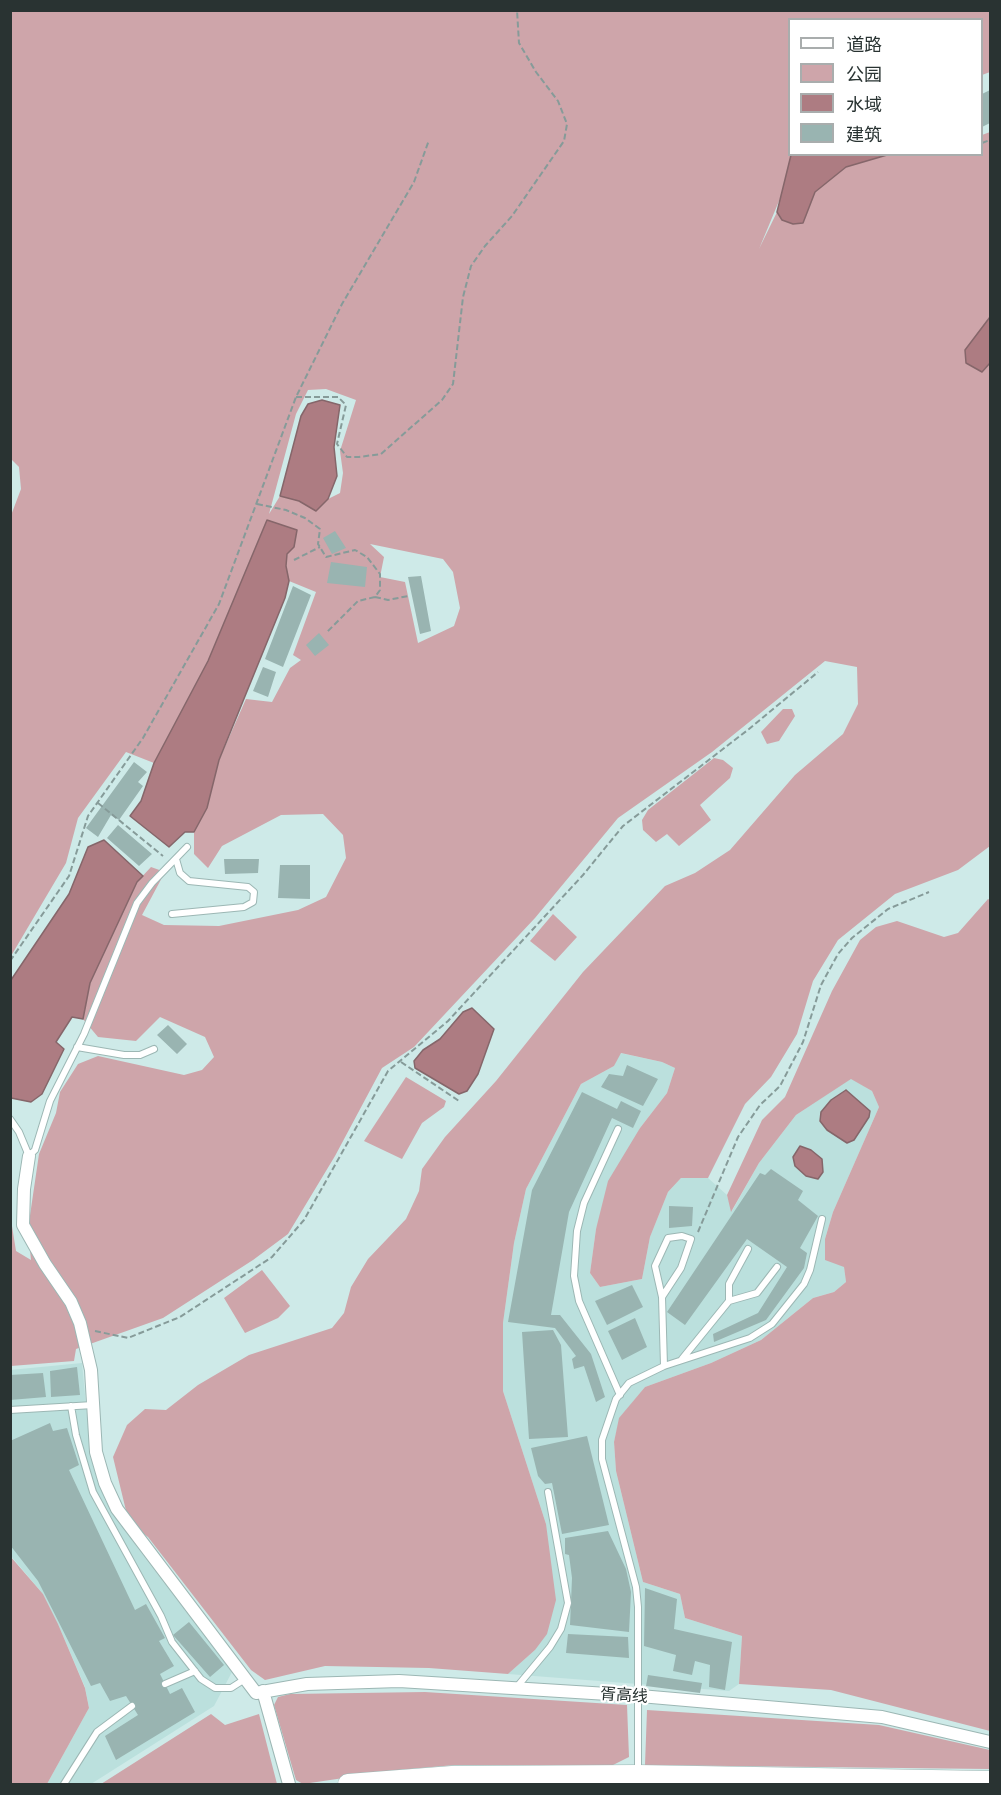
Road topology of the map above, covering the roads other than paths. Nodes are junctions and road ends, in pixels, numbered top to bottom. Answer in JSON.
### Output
{"nodes":[{"id":1,"x":188,"y":847,"type":"dead end"},
{"id":2,"x":176,"y":859,"type":"junction"},
{"id":3,"x":172,"y":914,"type":"dead end"},
{"id":4,"x":77,"y":1047,"type":"junction"},
{"id":5,"x":154,"y":1049,"type":"dead end"},
{"id":6,"x":10,"y":1119,"type":"edge"},
{"id":7,"x":618,"y":1129,"type":"dead end"},
{"id":8,"x":29,"y":1156,"type":"junction"},
{"id":9,"x":822,"y":1219,"type":"dead end"},
{"id":10,"x":748,"y":1249,"type":"dead end"},
{"id":11,"x":777,"y":1267,"type":"dead end"},
{"id":12,"x":662,"y":1297,"type":"junction"},
{"id":13,"x":729,"y":1301,"type":"junction"},
{"id":14,"x":681,"y":1360,"type":"junction"},
{"id":15,"x":664,"y":1366,"type":"junction"},
{"id":16,"x":620,"y":1395,"type":"junction"},
{"id":17,"x":93,"y":1405,"type":"junction"},
{"id":18,"x":71,"y":1406,"type":"junction"},
{"id":19,"x":10,"y":1410,"type":"edge"},
{"id":20,"x":548,"y":1492,"type":"dead end"},
{"id":21,"x":195,"y":1671,"type":"junction"},
{"id":22,"x":245,"y":1679,"type":"junction"},
{"id":23,"x":165,"y":1684,"type":"dead end"},
{"id":24,"x":516,"y":1688,"type":"junction"},
{"id":25,"x":259,"y":1692,"type":"junction"},
{"id":26,"x":640,"y":1696,"type":"junction"},
{"id":27,"x":132,"y":1706,"type":"dead end"},
{"id":28,"x":990,"y":1742,"type":"edge"},
{"id":29,"x":638,"y":1775,"type":"junction"},
{"id":30,"x":990,"y":1781,"type":"edge"},
{"id":31,"x":64,"y":1785,"type":"edge"},
{"id":32,"x":290,"y":1785,"type":"edge"},
{"id":33,"x":348,"y":1785,"type":"edge"}],
"edges":[{"from":1,"to":2,"type":"lane"},
{"from":2,"to":3,"type":"lane"},
{"from":2,"to":4,"type":"lane"},
{"from":4,"to":5,"type":"lane"},
{"from":4,"to":8,"type":"lane"},
{"from":6,"to":8,"type":"lane"},
{"from":7,"to":16,"type":"lane"},
{"from":8,"to":17,"type":"street"},
{"from":9,"to":14,"type":"lane"},
{"from":10,"to":13,"type":"lane"},
{"from":11,"to":13,"type":"lane"},
{"from":12,"to":12,"type":"lane"},
{"from":12,"to":15,"type":"lane"},
{"from":13,"to":14,"type":"lane"},
{"from":14,"to":15,"type":"lane"},
{"from":15,"to":16,"type":"lane"},
{"from":16,"to":26,"type":"lane"},
{"from":17,"to":18,"type":"lane"},
{"from":17,"to":22,"type":"street"},
{"from":18,"to":19,"type":"lane"},
{"from":18,"to":21,"type":"lane"},
{"from":20,"to":24,"type":"lane"},
{"from":21,"to":22,"type":"lane"},
{"from":21,"to":23,"type":"lane"},
{"from":22,"to":25,"type":"street"},
{"from":24,"to":25,"type":"street","name":"胥高线"},
{"from":24,"to":26,"type":"street","name":"胥高线"},
{"from":25,"to":32,"type":"street"},
{"from":26,"to":28,"type":"street","name":"胥高线"},
{"from":26,"to":29,"type":"lane"},
{"from":27,"to":31,"type":"lane"},
{"from":29,"to":30,"type":"main road"},
{"from":29,"to":33,"type":"main road"}]}
